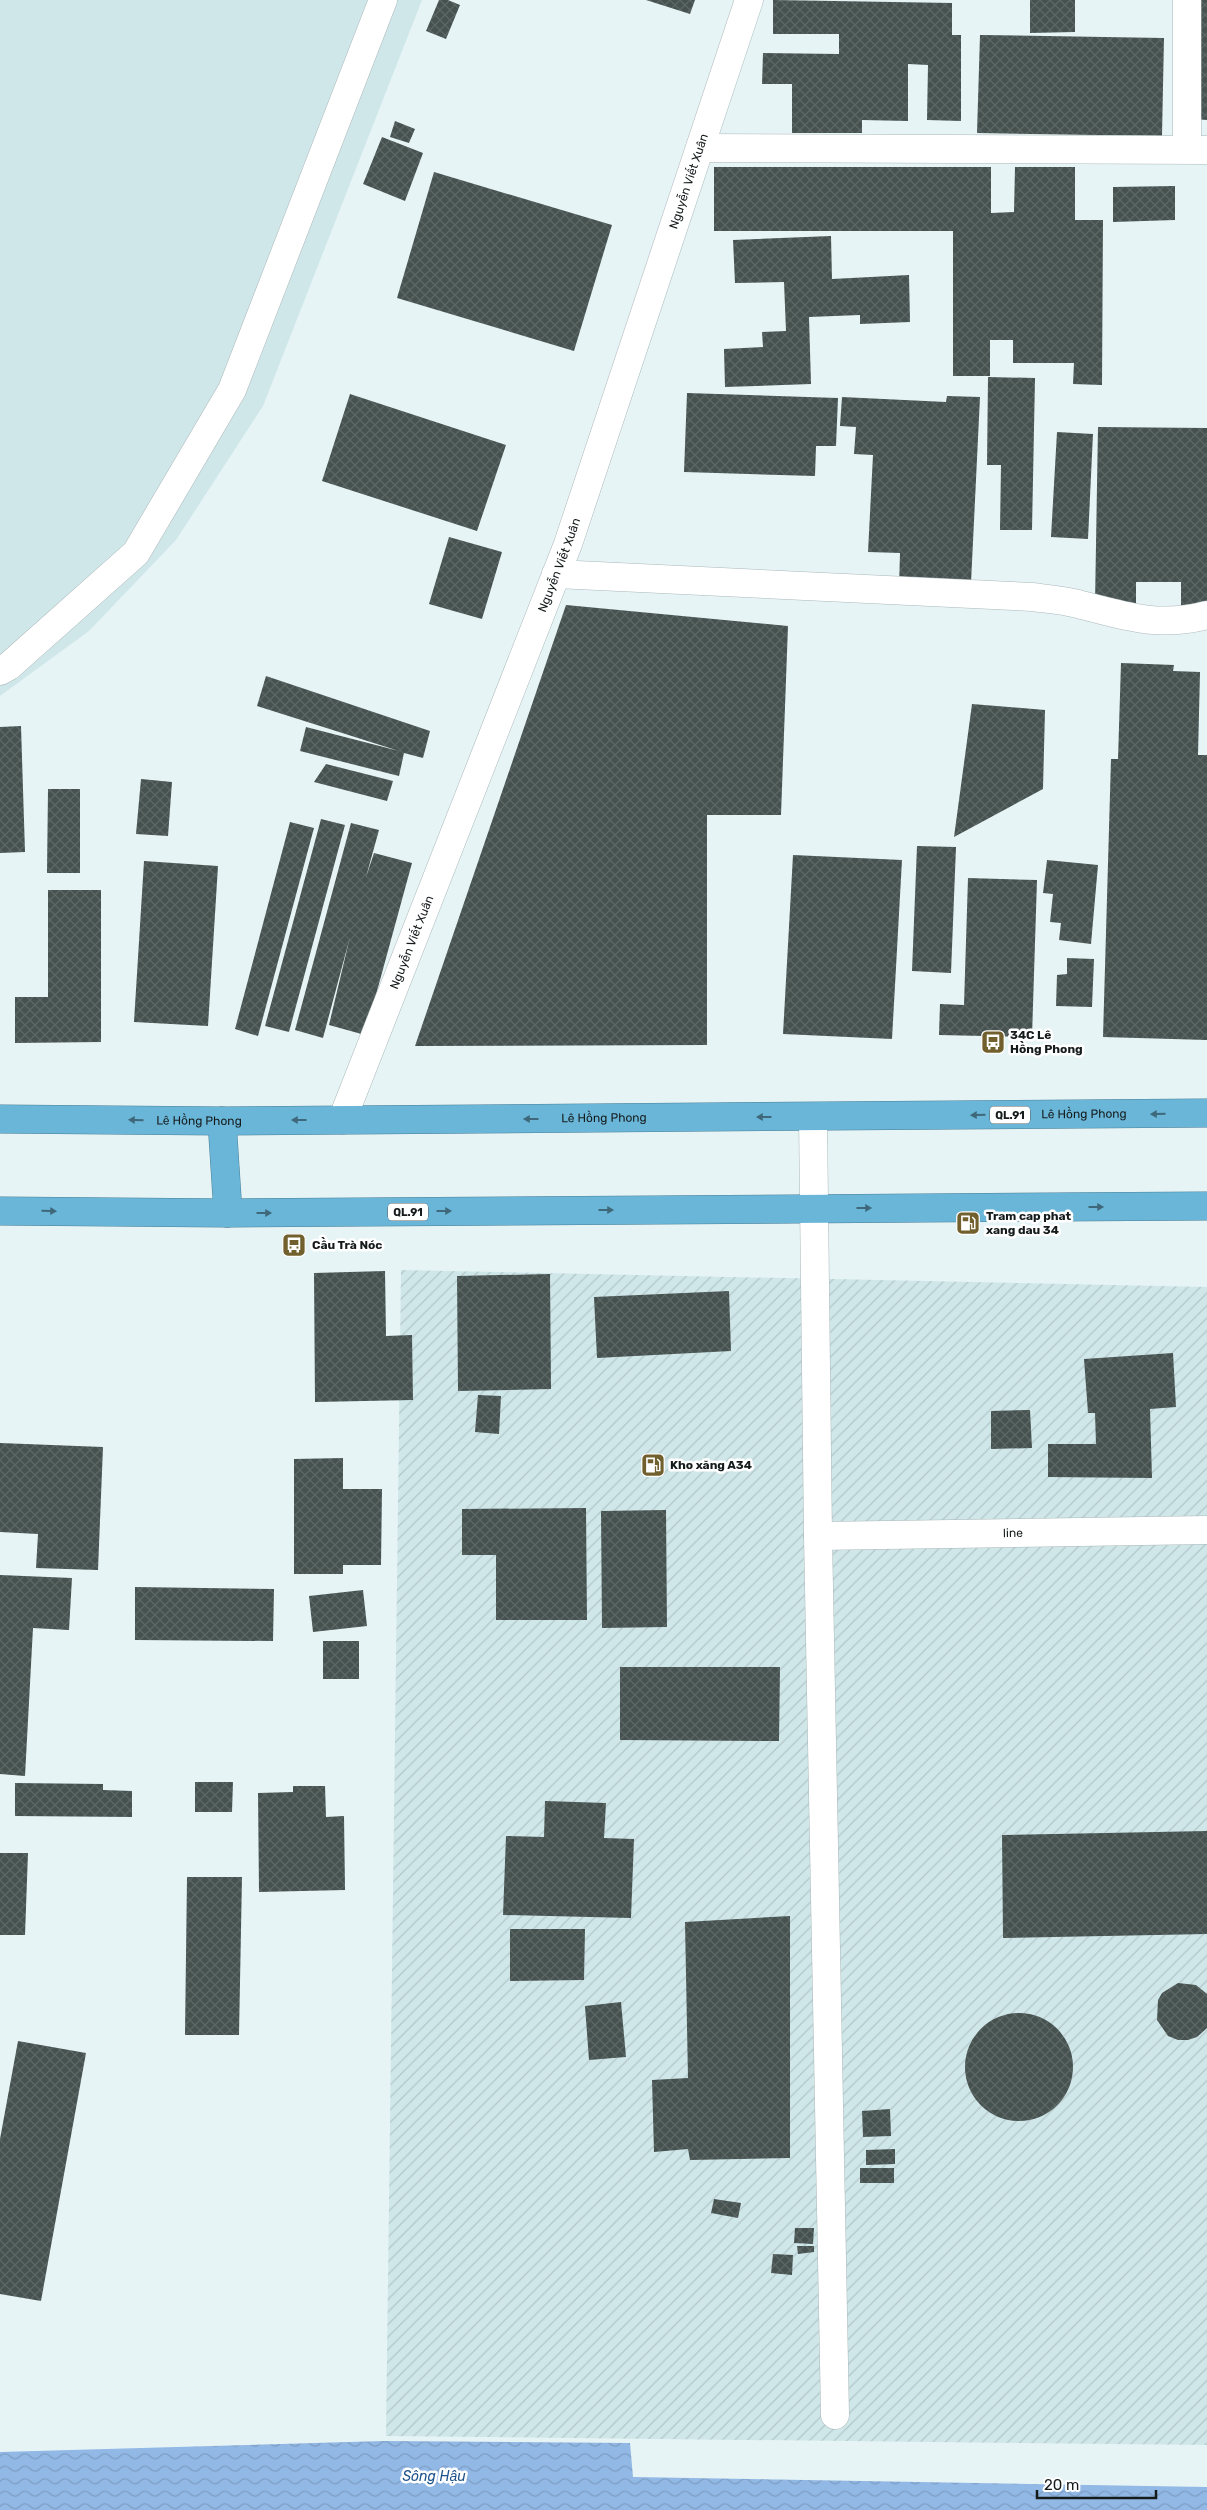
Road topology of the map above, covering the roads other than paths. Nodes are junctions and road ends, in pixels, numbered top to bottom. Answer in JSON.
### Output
{"nodes":[{"id":1,"x":384,"y":0,"type":"edge"},
{"id":2,"x":749,"y":0,"type":"edge"},
{"id":3,"x":1187,"y":0,"type":"edge"},
{"id":4,"x":700,"y":148,"type":"junction"},
{"id":5,"x":1197,"y":150,"type":"edge"},
{"id":6,"x":556,"y":574,"type":"junction"},
{"id":7,"x":1207,"y":616,"type":"edge"},
{"id":8,"x":0,"y":670,"type":"edge"},
{"id":9,"x":1207,"y":1113,"type":"edge"},
{"id":10,"x":813,"y":1117,"type":"junction"},
{"id":11,"x":0,"y":1119,"type":"edge"},
{"id":12,"x":342,"y":1120,"type":"junction"},
{"id":13,"x":222,"y":1121,"type":"junction"},
{"id":14,"x":1207,"y":1206,"type":"edge"},
{"id":15,"x":815,"y":1209,"type":"junction"},
{"id":16,"x":0,"y":1211,"type":"edge"},
{"id":17,"x":228,"y":1213,"type":"junction"},
{"id":18,"x":1207,"y":1530,"type":"edge"},
{"id":19,"x":818,"y":1536,"type":"junction"},
{"id":20,"x":835,"y":2415,"type":"dead end"}],
"edges":[{"from":1,"to":8,"type":"street"},
{"from":2,"to":4,"type":"street","name":"Nguyễn Viết Xuân"},
{"from":3,"to":5,"type":"street"},
{"from":4,"to":5,"type":"street"},
{"from":4,"to":6,"type":"street","name":"Nguyễn Viết Xuân"},
{"from":6,"to":7,"type":"street"},
{"from":6,"to":12,"type":"street","name":"Nguyễn Viết Xuân"},
{"from":9,"to":10,"type":"highway","name":"Lê Hồng Phong","number":"QL.91","one_way":true},
{"from":10,"to":12,"type":"highway","name":"Lê Hồng Phong","number":"QL.91","one_way":true},
{"from":10,"to":15,"type":"street"},
{"from":13,"to":11,"type":"highway","name":"Lê Hồng Phong","number":"QL.91","one_way":true},
{"from":12,"to":13,"type":"highway","name":"Lê Hồng Phong","number":"QL.91","one_way":true},
{"from":13,"to":17,"type":"highway"},
{"from":15,"to":14,"type":"highway","number":"QL.91","one_way":true},
{"from":17,"to":15,"type":"highway","number":"QL.91","one_way":true},
{"from":15,"to":19,"type":"street"},
{"from":16,"to":17,"type":"highway","number":"QL.91","one_way":true},
{"from":18,"to":19,"type":"street","name":"line"},
{"from":19,"to":20,"type":"street"}]}
